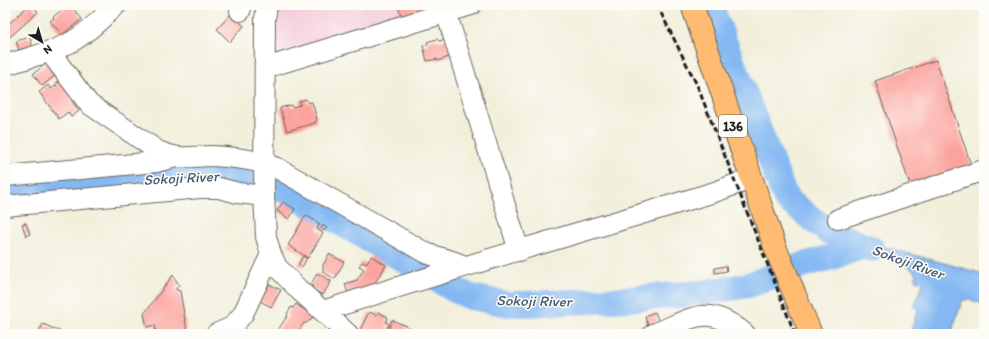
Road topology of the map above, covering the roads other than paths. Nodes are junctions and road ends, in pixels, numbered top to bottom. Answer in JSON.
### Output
{"nodes":[{"id":1,"x":116,"y":5,"type":"edge"},
{"id":2,"x":267,"y":5,"type":"edge"},
{"id":3,"x":471,"y":5,"type":"edge"},
{"id":4,"x":697,"y":6,"type":"edge"},
{"id":5,"x":445,"y":9,"type":"edge"},
{"id":6,"x":49,"y":51,"type":"junction"},
{"id":7,"x":5,"y":65,"type":"edge"},
{"id":8,"x":265,"y":68,"type":"junction"},
{"id":9,"x":176,"y":157,"type":"junction"},
{"id":10,"x":265,"y":167,"type":"junction"},
{"id":11,"x":984,"y":170,"type":"edge"},
{"id":12,"x":5,"y":176,"type":"edge"},
{"id":13,"x":751,"y":179,"type":"junction"},
{"id":14,"x":264,"y":195,"type":"junction"},
{"id":15,"x":5,"y":206,"type":"edge"},
{"id":16,"x":838,"y":219,"type":"dead end"},
{"id":17,"x":519,"y":251,"type":"junction"},
{"id":18,"x":271,"y":254,"type":"junction"},
{"id":19,"x":460,"y":267,"type":"junction"},
{"id":20,"x":323,"y":311,"type":"junction"},
{"id":21,"x":216,"y":334,"type":"edge"},
{"id":22,"x":348,"y":334,"type":"edge"},
{"id":23,"x":653,"y":334,"type":"edge"},
{"id":24,"x":745,"y":334,"type":"edge"},
{"id":25,"x":811,"y":334,"type":"edge"}],
"edges":[{"from":1,"to":6,"type":"street"},
{"from":2,"to":8,"type":"street"},
{"from":3,"to":5,"type":"street"},
{"from":4,"to":13,"type":"highway","number":"136"},
{"from":5,"to":8,"type":"street"},
{"from":5,"to":17,"type":"street"},
{"from":6,"to":7,"type":"street"},
{"from":6,"to":9,"type":"street"},
{"from":8,"to":10,"type":"street"},
{"from":9,"to":10,"type":"street"},
{"from":9,"to":12,"type":"street"},
{"from":10,"to":14,"type":"street"},
{"from":10,"to":19,"type":"street"},
{"from":11,"to":16,"type":"street"},
{"from":13,"to":17,"type":"street"},
{"from":13,"to":25,"type":"highway","number":"136"},
{"from":14,"to":15,"type":"street"},
{"from":14,"to":18,"type":"street"},
{"from":17,"to":19,"type":"street"},
{"from":18,"to":20,"type":"street"},
{"from":18,"to":21,"type":"street"},
{"from":19,"to":20,"type":"street"},
{"from":20,"to":22,"type":"street"},
{"from":23,"to":24,"type":"street"}]}
